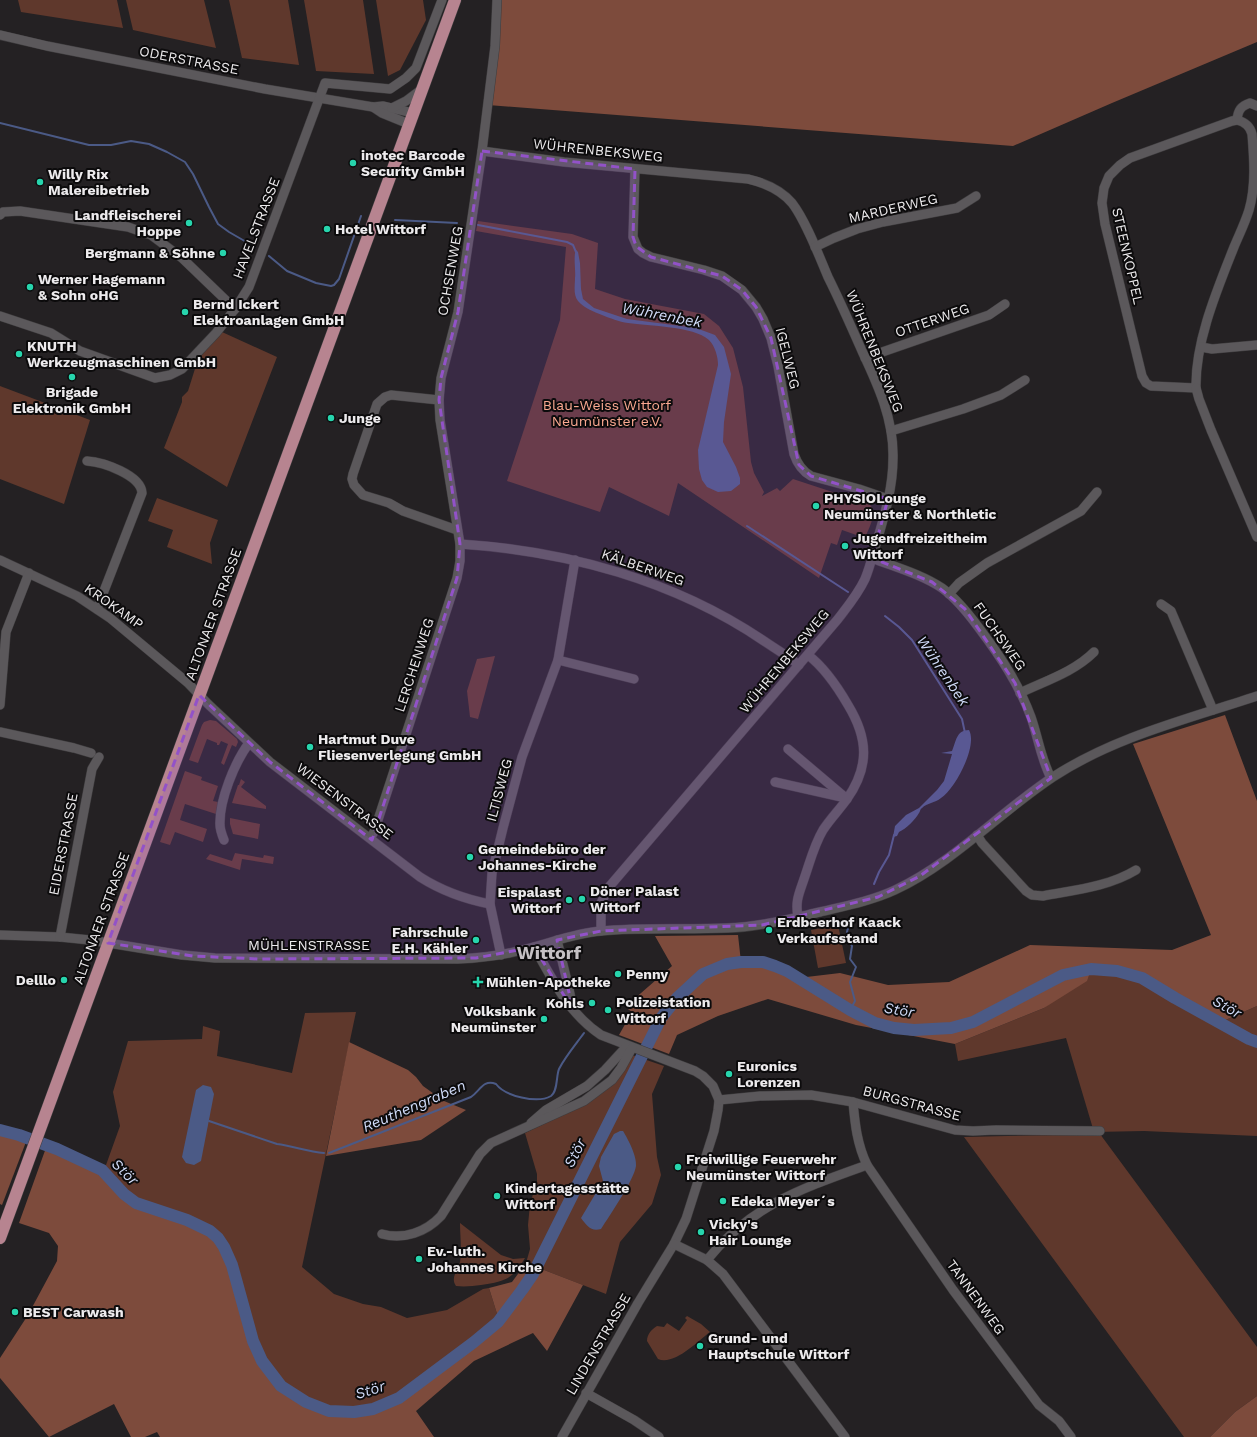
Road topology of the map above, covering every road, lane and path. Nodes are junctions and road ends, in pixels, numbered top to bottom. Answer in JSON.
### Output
{"nodes":[{"id":1,"x":442,"y":0,"type":"edge"},
{"id":2,"x":455,"y":0,"type":"edge"},
{"id":3,"x":497,"y":0,"type":"edge"},
{"id":4,"x":0,"y":35,"type":"edge"},
{"id":5,"x":422,"y":89,"type":"junction"},
{"id":6,"x":320,"y":98,"type":"junction"},
{"id":7,"x":1257,"y":106,"type":"edge"},
{"id":8,"x":373,"y":107,"type":"junction"},
{"id":9,"x":392,"y":108,"type":"junction"},
{"id":10,"x":411,"y":118,"type":"junction"},
{"id":11,"x":1237,"y":120,"type":"junction"},
{"id":12,"x":1254,"y":126,"type":"edge"},
{"id":13,"x":482,"y":151,"type":"junction"},
{"id":14,"x":635,"y":169,"type":"junction"},
{"id":15,"x":976,"y":196,"type":"dead end"},
{"id":16,"x":0,"y":216,"type":"edge"},
{"id":17,"x":815,"y":247,"type":"junction"},
{"id":18,"x":1005,"y":304,"type":"dead end"},
{"id":19,"x":234,"y":309,"type":"junction"},
{"id":20,"x":0,"y":316,"type":"edge"},
{"id":21,"x":1257,"y":345,"type":"edge"},
{"id":22,"x":1201,"y":347,"type":"junction"},
{"id":23,"x":865,"y":358,"type":"junction"},
{"id":24,"x":1025,"y":380,"type":"dead end"},
{"id":25,"x":1196,"y":388,"type":"junction"},
{"id":26,"x":439,"y":400,"type":"junction"},
{"id":27,"x":891,"y":431,"type":"junction"},
{"id":28,"x":87,"y":461,"type":"dead end"},
{"id":29,"x":1097,"y":492,"type":"dead end"},
{"id":30,"x":888,"y":500,"type":"junction"},
{"id":31,"x":457,"y":530,"type":"junction"},
{"id":32,"x":1257,"y":537,"type":"edge"},
{"id":33,"x":460,"y":544,"type":"junction"},
{"id":34,"x":872,"y":558,"type":"junction"},
{"id":35,"x":0,"y":560,"type":"edge"},
{"id":36,"x":575,"y":560,"type":"junction"},
{"id":37,"x":29,"y":573,"type":"junction"},
{"id":38,"x":949,"y":594,"type":"junction"},
{"id":39,"x":1161,"y":604,"type":"dead end"},
{"id":40,"x":97,"y":609,"type":"junction"},
{"id":41,"x":1094,"y":652,"type":"dead end"},
{"id":42,"x":808,"y":655,"type":"junction"},
{"id":43,"x":558,"y":660,"type":"junction"},
{"id":44,"x":799,"y":665,"type":"junction"},
{"id":45,"x":634,"y":680,"type":"dead end"},
{"id":46,"x":1020,"y":692,"type":"junction"},
{"id":47,"x":199,"y":695,"type":"junction"},
{"id":48,"x":1257,"y":696,"type":"edge"},
{"id":49,"x":0,"y":705,"type":"edge"},
{"id":50,"x":1213,"y":710,"type":"junction"},
{"id":51,"x":0,"y":732,"type":"edge"},
{"id":52,"x":249,"y":743,"type":"junction"},
{"id":53,"x":788,"y":749,"type":"dead end"},
{"id":54,"x":1051,"y":778,"type":"junction"},
{"id":55,"x":774,"y":782,"type":"dead end"},
{"id":56,"x":847,"y":799,"type":"junction"},
{"id":57,"x":977,"y":835,"type":"junction"},
{"id":58,"x":370,"y":838,"type":"junction"},
{"id":59,"x":224,"y":840,"type":"dead end"},
{"id":60,"x":1136,"y":870,"type":"dead end"},
{"id":61,"x":490,"y":904,"type":"junction"},
{"id":62,"x":798,"y":917,"type":"junction"},
{"id":63,"x":601,"y":931,"type":"junction"},
{"id":64,"x":0,"y":935,"type":"edge"},
{"id":65,"x":60,"y":937,"type":"junction"},
{"id":66,"x":557,"y":940,"type":"junction"},
{"id":67,"x":108,"y":943,"type":"junction"},
{"id":68,"x":534,"y":947,"type":"junction"},
{"id":69,"x":501,"y":955,"type":"junction"},
{"id":70,"x":573,"y":1010,"type":"junction"},
{"id":71,"x":632,"y":1047,"type":"junction"},
{"id":72,"x":719,"y":1100,"type":"junction"},
{"id":73,"x":853,"y":1102,"type":"junction"},
{"id":74,"x":1100,"y":1131,"type":"dead end"},
{"id":75,"x":867,"y":1165,"type":"junction"},
{"id":76,"x":382,"y":1234,"type":"dead end"},
{"id":77,"x":0,"y":1238,"type":"edge"},
{"id":78,"x":674,"y":1244,"type":"junction"},
{"id":79,"x":707,"y":1260,"type":"junction"},
{"id":80,"x":586,"y":1393,"type":"junction"},
{"id":81,"x":562,"y":1437,"type":"edge"},
{"id":82,"x":659,"y":1437,"type":"edge"},
{"id":83,"x":845,"y":1437,"type":"edge"},
{"id":84,"x":1071,"y":1437,"type":"edge"}],
"edges":[{"from":1,"to":6,"type":"street"},
{"from":2,"to":5,"type":"main road","name":"ALTONAER STRASSE"},
{"from":3,"to":13,"type":"street","name":"OCHSENWEG"},
{"from":4,"to":6,"type":"street","name":"ODERSTRASSE"},
{"from":5,"to":9,"type":"street"},
{"from":5,"to":10,"type":"main road","name":"ALTONAER STRASSE"},
{"from":6,"to":8,"type":"street","name":"ODERSTRASSE"},
{"from":6,"to":19,"type":"street","name":"HAVELSTRASSE"},
{"from":7,"to":11,"type":"street"},
{"from":8,"to":9,"type":"street","name":"ODERSTRASSE"},
{"from":8,"to":10,"type":"street","name":"ODERSTRASSE"},
{"from":9,"to":10,"type":"street","name":"ODERSTRASSE"},
{"from":10,"to":47,"type":"main road","name":"ALTONAER STRASSE"},
{"from":11,"to":12,"type":"street"},
{"from":11,"to":25,"type":"street","name":"STEENKOPPEL"},
{"from":12,"to":22,"type":"street"},
{"from":13,"to":14,"type":"street","name":"WÜHRENBEKSWEG"},
{"from":13,"to":26,"type":"street","name":"OCHSENWEG"},
{"from":14,"to":17,"type":"street","name":"WÜHRENBEKSWEG"},
{"from":14,"to":30,"type":"street","name":"IGELWEG"},
{"from":15,"to":17,"type":"street","name":"MARDERWEG"},
{"from":16,"to":19,"type":"street"},
{"from":17,"to":23,"type":"street","name":"WÜHRENBEKSWEG"},
{"from":18,"to":23,"type":"street","name":"OTTERWEG"},
{"from":19,"to":20,"type":"street","name":"HAVELSTRASSE"},
{"from":21,"to":22,"type":"street"},
{"from":22,"to":25,"type":"street"},
{"from":23,"to":27,"type":"street","name":"WÜHRENBEKSWEG"},
{"from":24,"to":27,"type":"street"},
{"from":25,"to":32,"type":"street"},
{"from":26,"to":31,"type":"street","name":"OCHSENWEG"},
{"from":26,"to":31,"type":"street"},
{"from":27,"to":30,"type":"street","name":"WÜHRENBEKSWEG"},
{"from":28,"to":40,"type":"street"},
{"from":29,"to":38,"type":"street"},
{"from":30,"to":34,"type":"street","name":"WÜHRENBEKSWEG"},
{"from":31,"to":33,"type":"street","name":"OCHSENWEG"},
{"from":33,"to":36,"type":"street","name":"KÄLBERWEG"},
{"from":33,"to":58,"type":"street","name":"LERCHENWEG"},
{"from":34,"to":38,"type":"street","name":"FUCHSWEG"},
{"from":34,"to":42,"type":"street","name":"WÜHRENBEKSWEG"},
{"from":35,"to":37,"type":"street","name":"KROKAMP"},
{"from":36,"to":43,"type":"street","name":"ILTISWEG"},
{"from":36,"to":44,"type":"street","name":"KÄLBERWEG"},
{"from":37,"to":40,"type":"street","name":"KROKAMP"},
{"from":37,"to":49,"type":"street"},
{"from":38,"to":46,"type":"street","name":"FUCHSWEG"},
{"from":39,"to":50,"type":"street"},
{"from":40,"to":47,"type":"street","name":"KROKAMP"},
{"from":41,"to":46,"type":"street"},
{"from":42,"to":44,"type":"street","name":"WÜHRENBEKSWEG"},
{"from":42,"to":56,"type":"street"},
{"from":43,"to":45,"type":"street"},
{"from":43,"to":61,"type":"street","name":"ILTISWEG"},
{"from":44,"to":63,"type":"street","name":"WÜHRENBEKSWEG"},
{"from":46,"to":54,"type":"street","name":"FUCHSWEG"},
{"from":47,"to":52,"type":"street","name":"WIESENSTRASSE"},
{"from":47,"to":67,"type":"main road","name":"ALTONAER STRASSE"},
{"from":48,"to":50,"type":"street","name":"MÜHLENSTRASSE"},
{"from":50,"to":54,"type":"street","name":"MÜHLENSTRASSE"},
{"from":51,"to":65,"type":"street","name":"EIDERSTRASSE"},
{"from":52,"to":58,"type":"street","name":"WIESENSTRASSE"},
{"from":52,"to":59,"type":"street"},
{"from":53,"to":56,"type":"street"},
{"from":54,"to":57,"type":"street","name":"MÜHLENSTRASSE"},
{"from":55,"to":56,"type":"street"},
{"from":56,"to":62,"type":"street"},
{"from":57,"to":60,"type":"street"},
{"from":57,"to":62,"type":"street","name":"MÜHLENSTRASSE"},
{"from":58,"to":61,"type":"street","name":"WIESENSTRASSE"},
{"from":61,"to":69,"type":"street","name":"ILTISWEG"},
{"from":62,"to":63,"type":"street","name":"MÜHLENSTRASSE"},
{"from":63,"to":66,"type":"street","name":"MÜHLENSTRASSE"},
{"from":64,"to":65,"type":"street","name":"MÜHLENSTRASSE"},
{"from":65,"to":67,"type":"street","name":"MÜHLENSTRASSE"},
{"from":66,"to":68,"type":"street","name":"MÜHLENSTRASSE"},
{"from":66,"to":70,"type":"street"},
{"from":67,"to":69,"type":"street","name":"MÜHLENSTRASSE"},
{"from":67,"to":77,"type":"main road","name":"ALTONAER STRASSE"},
{"from":68,"to":69,"type":"street","name":"MÜHLENSTRASSE"},
{"from":68,"to":70,"type":"street"},
{"from":70,"to":71,"type":"street"},
{"from":71,"to":72,"type":"street"},
{"from":71,"to":76,"type":"street"},
{"from":72,"to":73,"type":"street","name":"BURGSTRASSE"},
{"from":72,"to":78,"type":"street"},
{"from":73,"to":74,"type":"street","name":"BURGSTRASSE"},
{"from":73,"to":75,"type":"street","name":"TANNENWEG"},
{"from":75,"to":79,"type":"street"},
{"from":75,"to":84,"type":"street","name":"TANNENWEG"},
{"from":78,"to":79,"type":"street"},
{"from":78,"to":80,"type":"street","name":"LINDENSTRASSE"},
{"from":79,"to":83,"type":"street"},
{"from":80,"to":81,"type":"street","name":"LINDENSTRASSE"},
{"from":80,"to":82,"type":"street"}]}
